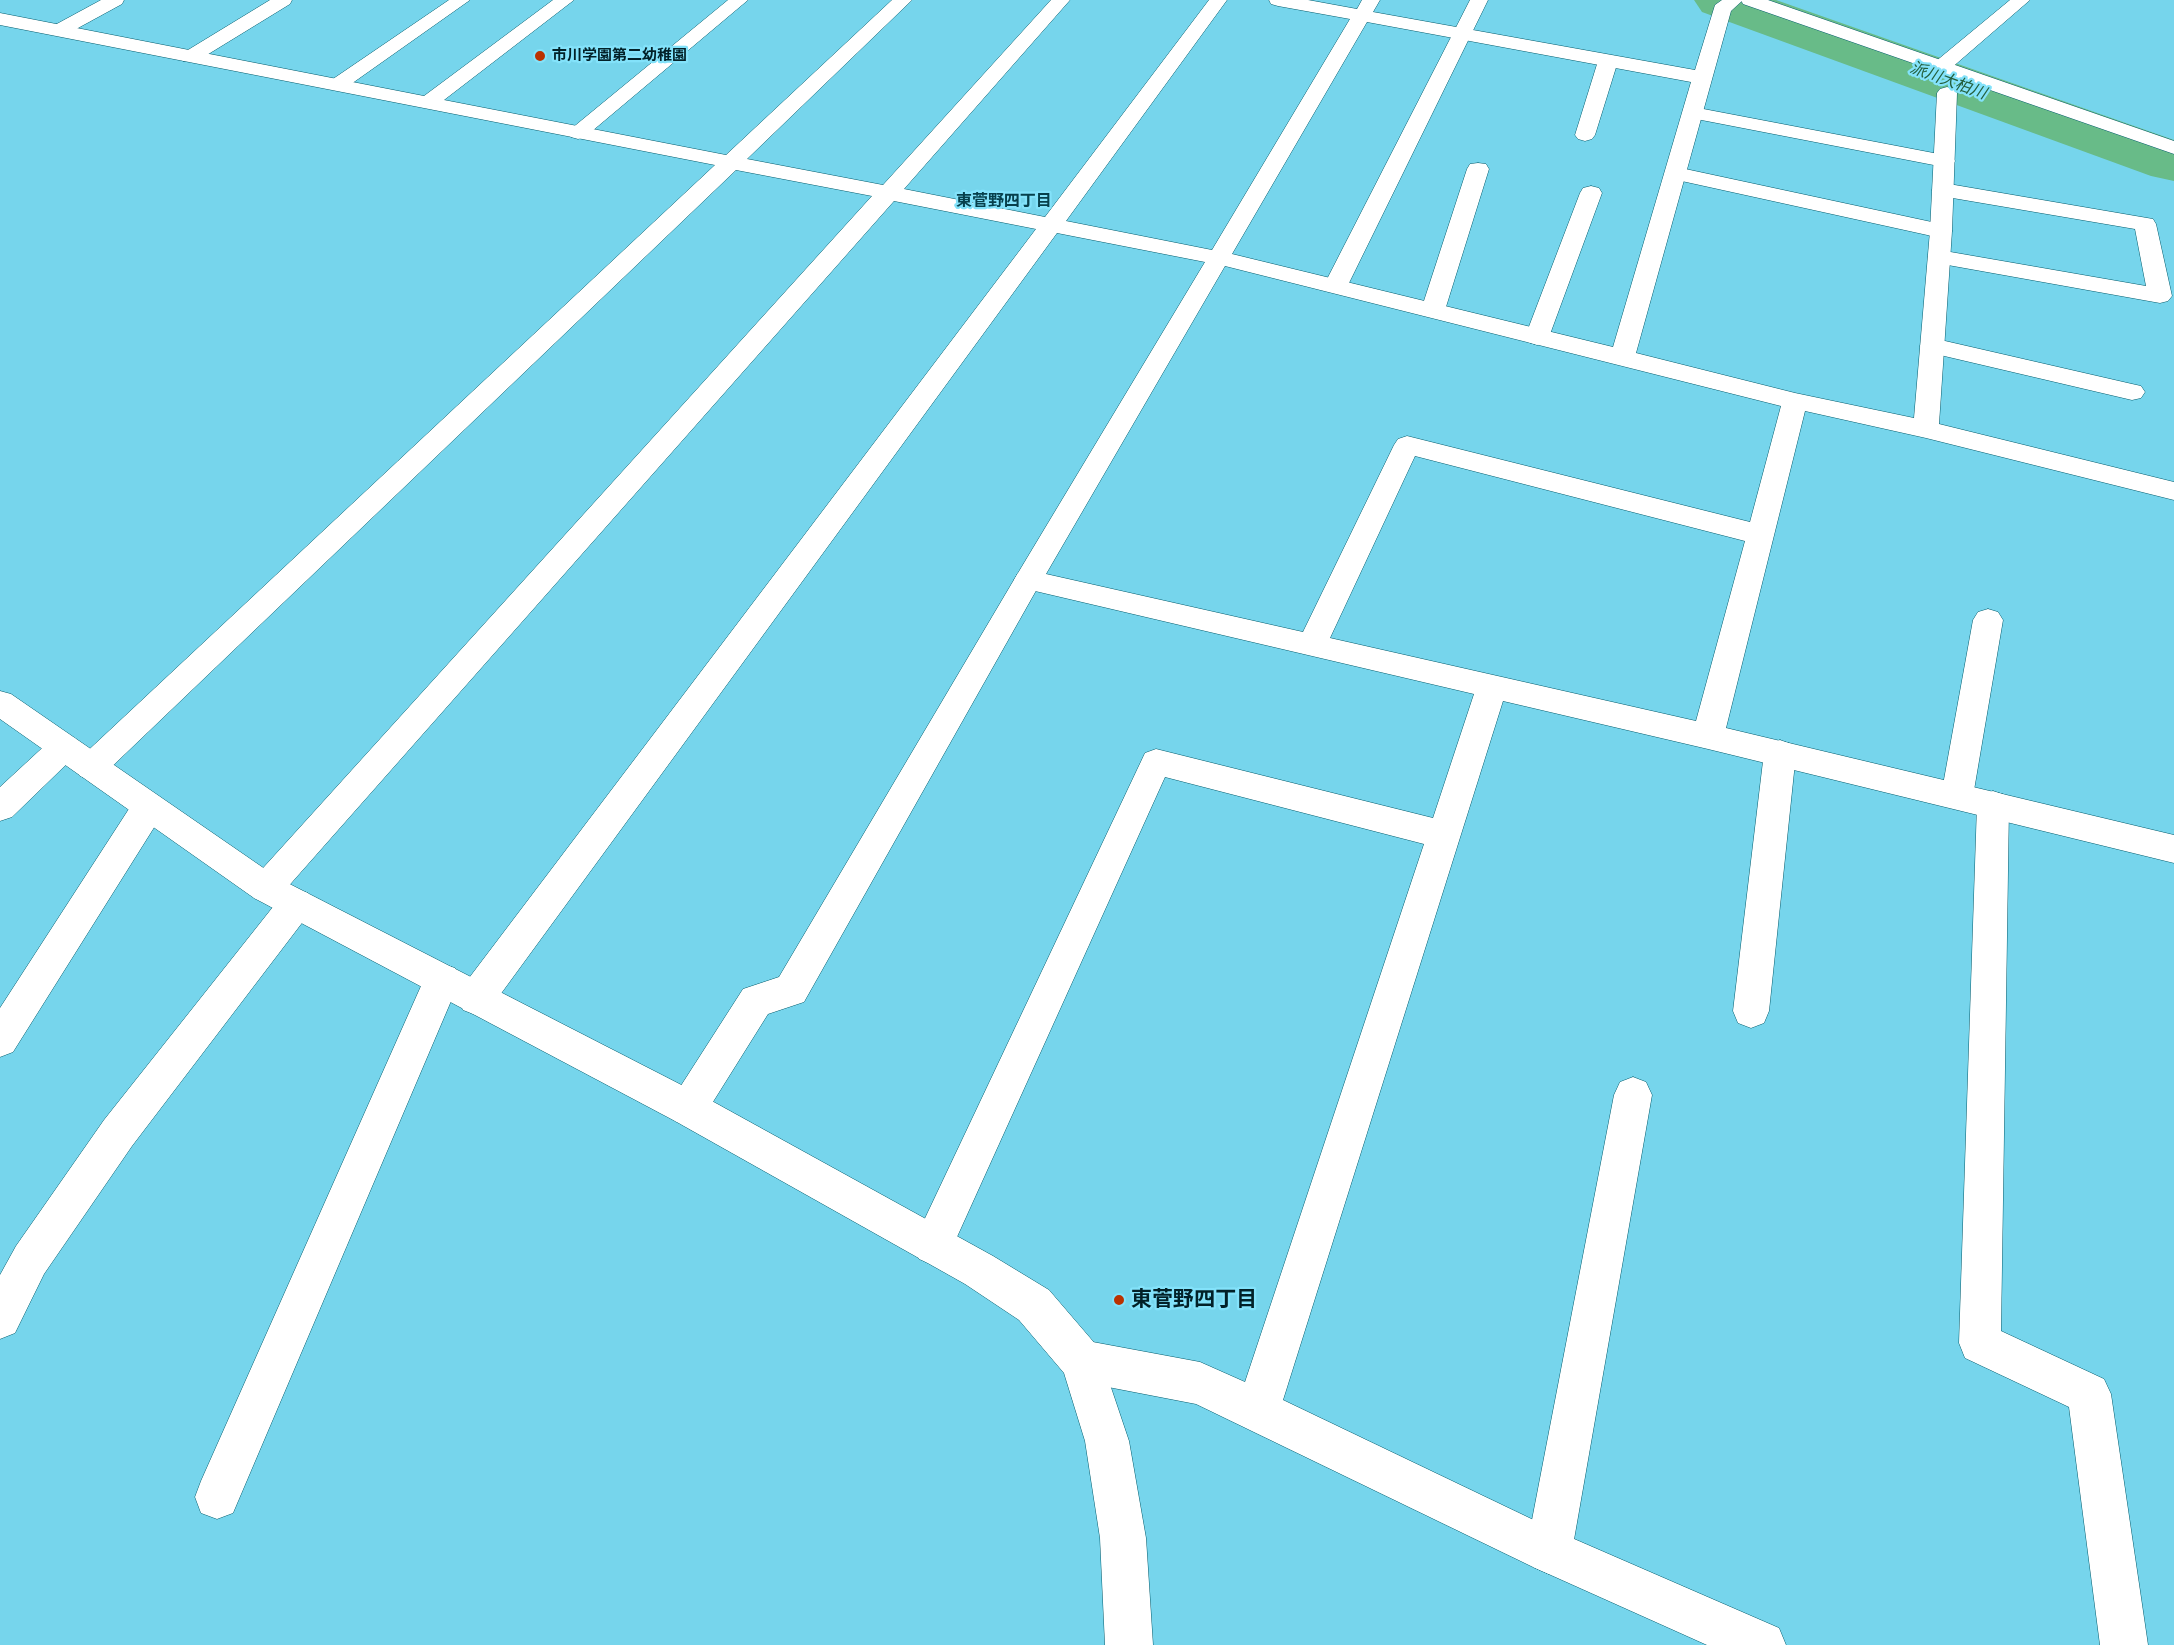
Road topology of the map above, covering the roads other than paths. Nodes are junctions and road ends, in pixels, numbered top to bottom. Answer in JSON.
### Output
{"nodes":[{"id":1,"x":115,"y":0,"type":"edge"},
{"id":2,"x":283,"y":0,"type":"edge"},
{"id":3,"x":461,"y":0,"type":"edge"},
{"id":4,"x":565,"y":0,"type":"edge"},
{"id":5,"x":740,"y":0,"type":"edge"},
{"id":6,"x":903,"y":0,"type":"edge"},
{"id":7,"x":1061,"y":0,"type":"edge"},
{"id":8,"x":1218,"y":0,"type":"edge"},
{"id":9,"x":1278,"y":0,"type":"edge"},
{"id":10,"x":1479,"y":0,"type":"edge"},
{"id":11,"x":1750,"y":0,"type":"edge"},
{"id":12,"x":2021,"y":0,"type":"edge"},
{"id":13,"x":1720,"y":4,"type":"edge"},
{"id":14,"x":1366,"y":8,"type":"edge"},
{"id":15,"x":0,"y":20,"type":"edge"},
{"id":16,"x":60,"y":30,"type":"junction"},
{"id":17,"x":1463,"y":34,"type":"junction"},
{"id":18,"x":190,"y":57,"type":"junction"},
{"id":19,"x":1608,"y":61,"type":"junction"},
{"id":20,"x":1942,"y":66,"type":"junction"},
{"id":21,"x":1704,"y":78,"type":"junction"},
{"id":22,"x":338,"y":85,"type":"junction"},
{"id":23,"x":1947,"y":93,"type":"dead end"},
{"id":24,"x":427,"y":103,"type":"junction"},
{"id":25,"x":1693,"y":113,"type":"junction"},
{"id":26,"x":578,"y":133,"type":"junction"},
{"id":27,"x":1584,"y":135,"type":"dead end"},
{"id":28,"x":2174,"y":148,"type":"edge"},
{"id":29,"x":1944,"y":161,"type":"junction"},
{"id":30,"x":730,"y":164,"type":"junction"},
{"id":31,"x":1478,"y":169,"type":"dead end"},
{"id":32,"x":1676,"y":173,"type":"junction"},
{"id":33,"x":1943,"y":190,"type":"junction"},
{"id":34,"x":1591,"y":193,"type":"dead end"},
{"id":35,"x":889,"y":194,"type":"junction"},
{"id":36,"x":1051,"y":225,"type":"junction"},
{"id":37,"x":1941,"y":231,"type":"junction"},
{"id":38,"x":1939,"y":256,"type":"junction"},
{"id":39,"x":1220,"y":258,"type":"junction"},
{"id":40,"x":1336,"y":285,"type":"junction"},
{"id":41,"x":1433,"y":310,"type":"junction"},
{"id":42,"x":1537,"y":337,"type":"junction"},
{"id":43,"x":1932,"y":346,"type":"junction"},
{"id":44,"x":1622,"y":359,"type":"junction"},
{"id":45,"x":2132,"y":392,"type":"dead end"},
{"id":46,"x":1796,"y":401,"type":"junction"},
{"id":47,"x":1926,"y":429,"type":"junction"},
{"id":48,"x":2174,"y":491,"type":"edge"},
{"id":49,"x":1760,"y":535,"type":"junction"},
{"id":50,"x":1028,"y":580,"type":"junction"},
{"id":51,"x":1988,"y":620,"type":"dead end"},
{"id":52,"x":1311,"y":646,"type":"junction"},
{"id":53,"x":1492,"y":687,"type":"junction"},
{"id":54,"x":0,"y":703,"type":"edge"},
{"id":55,"x":1708,"y":736,"type":"junction"},
{"id":56,"x":1780,"y":753,"type":"junction"},
{"id":57,"x":77,"y":757,"type":"junction"},
{"id":58,"x":1975,"y":801,"type":"junction"},
{"id":59,"x":0,"y":807,"type":"edge"},
{"id":60,"x":148,"y":808,"type":"junction"},
{"id":61,"x":1445,"y":835,"type":"junction"},
{"id":62,"x":2174,"y":849,"type":"edge"},
{"id":63,"x":281,"y":896,"type":"junction"},
{"id":64,"x":459,"y":989,"type":"junction"},
{"id":65,"x":1751,"y":1011,"type":"dead end"},
{"id":66,"x":0,"y":1040,"type":"edge"},
{"id":67,"x":1633,"y":1095,"type":"dead end"},
{"id":68,"x":688,"y":1108,"type":"junction"},
{"id":69,"x":933,"y":1245,"type":"junction"},
{"id":70,"x":0,"y":1318,"type":"edge"},
{"id":71,"x":1082,"y":1361,"type":"junction"},
{"id":72,"x":1257,"y":1412,"type":"junction"},
{"id":73,"x":217,"y":1497,"type":"dead end"},
{"id":74,"x":1549,"y":1551,"type":"junction"},
{"id":75,"x":1129,"y":1645,"type":"edge"},
{"id":76,"x":1762,"y":1645,"type":"edge"},
{"id":77,"x":2124,"y":1645,"type":"edge"}],
"edges":[{"from":1,"to":16,"type":"street"},
{"from":2,"to":18,"type":"street"},
{"from":3,"to":22,"type":"street"},
{"from":4,"to":24,"type":"street"},
{"from":5,"to":26,"type":"street"},
{"from":6,"to":30,"type":"street"},
{"from":7,"to":35,"type":"street"},
{"from":8,"to":36,"type":"street"},
{"from":9,"to":14,"type":"street"},
{"from":10,"to":17,"type":"street"},
{"from":11,"to":20,"type":"street"},
{"from":12,"to":20,"type":"street"},
{"from":13,"to":21,"type":"street"},
{"from":14,"to":17,"type":"street"},
{"from":14,"to":39,"type":"street"},
{"from":15,"to":16,"type":"street"},
{"from":16,"to":18,"type":"street"},
{"from":17,"to":19,"type":"street"},
{"from":17,"to":40,"type":"street"},
{"from":18,"to":22,"type":"street"},
{"from":19,"to":21,"type":"street"},
{"from":19,"to":27,"type":"street"},
{"from":20,"to":28,"type":"street"},
{"from":21,"to":25,"type":"street"},
{"from":22,"to":24,"type":"street"},
{"from":23,"to":29,"type":"street"},
{"from":24,"to":26,"type":"street"},
{"from":25,"to":29,"type":"street"},
{"from":25,"to":32,"type":"street"},
{"from":26,"to":30,"type":"street"},
{"from":29,"to":33,"type":"street"},
{"from":30,"to":35,"type":"street"},
{"from":30,"to":57,"type":"street"},
{"from":31,"to":41,"type":"street"},
{"from":32,"to":37,"type":"street"},
{"from":32,"to":44,"type":"street"},
{"from":33,"to":37,"type":"street"},
{"from":33,"to":38,"type":"street"},
{"from":34,"to":42,"type":"street"},
{"from":35,"to":36,"type":"street"},
{"from":35,"to":63,"type":"street"},
{"from":36,"to":39,"type":"street"},
{"from":36,"to":64,"type":"street"},
{"from":37,"to":38,"type":"street"},
{"from":38,"to":43,"type":"street"},
{"from":39,"to":40,"type":"street"},
{"from":39,"to":50,"type":"street"},
{"from":40,"to":41,"type":"street"},
{"from":41,"to":42,"type":"street"},
{"from":42,"to":44,"type":"street"},
{"from":43,"to":45,"type":"street"},
{"from":43,"to":47,"type":"street"},
{"from":44,"to":46,"type":"street"},
{"from":46,"to":47,"type":"street"},
{"from":46,"to":49,"type":"street"},
{"from":47,"to":48,"type":"street"},
{"from":49,"to":52,"type":"street"},
{"from":49,"to":55,"type":"street"},
{"from":50,"to":52,"type":"street"},
{"from":50,"to":68,"type":"street"},
{"from":51,"to":58,"type":"street"},
{"from":52,"to":53,"type":"street"},
{"from":53,"to":55,"type":"street"},
{"from":53,"to":61,"type":"street"},
{"from":54,"to":57,"type":"street"},
{"from":55,"to":56,"type":"street"},
{"from":56,"to":58,"type":"street"},
{"from":56,"to":65,"type":"street"},
{"from":57,"to":59,"type":"street"},
{"from":57,"to":60,"type":"street"},
{"from":58,"to":62,"type":"street"},
{"from":58,"to":77,"type":"street"},
{"from":60,"to":63,"type":"street"},
{"from":60,"to":66,"type":"street"},
{"from":61,"to":69,"type":"street"},
{"from":61,"to":72,"type":"street"},
{"from":63,"to":64,"type":"street"},
{"from":63,"to":70,"type":"street"},
{"from":64,"to":68,"type":"street"},
{"from":64,"to":73,"type":"street"},
{"from":67,"to":74,"type":"street"},
{"from":68,"to":69,"type":"street"},
{"from":69,"to":71,"type":"street"},
{"from":71,"to":72,"type":"street"},
{"from":71,"to":75,"type":"street"},
{"from":72,"to":74,"type":"street"},
{"from":74,"to":76,"type":"street"}]}
